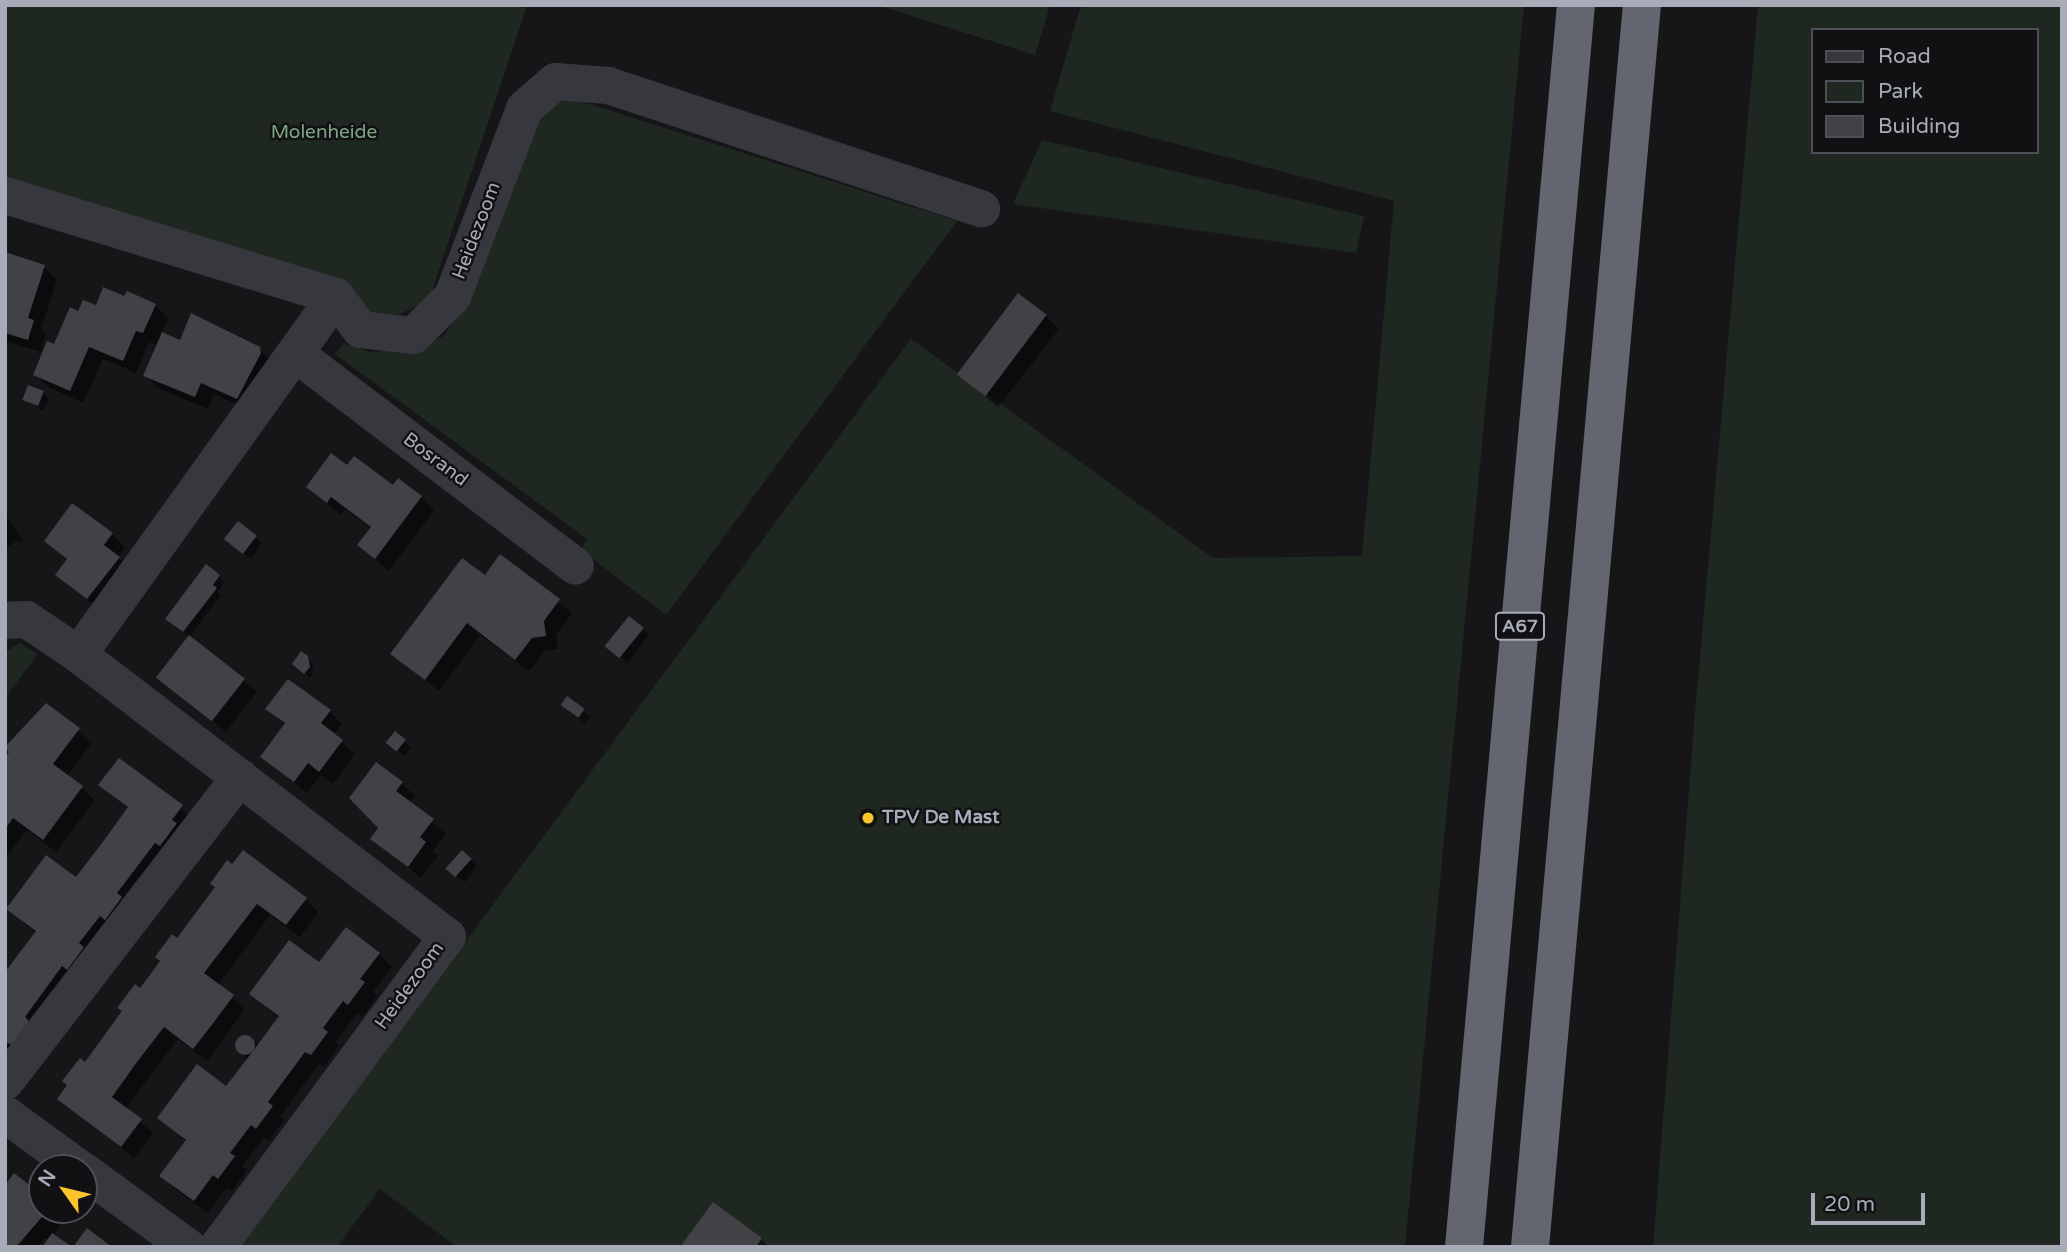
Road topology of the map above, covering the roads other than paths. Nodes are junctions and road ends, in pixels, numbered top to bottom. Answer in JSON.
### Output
{"nodes":[{"id":1,"x":1576,"y":5,"type":"edge"},
{"id":2,"x":1642,"y":5,"type":"edge"},
{"id":3,"x":5,"y":195,"type":"edge"},
{"id":4,"x":981,"y":208,"type":"dead end"},
{"id":5,"x":335,"y":296,"type":"junction"},
{"id":6,"x":296,"y":354,"type":"junction"},
{"id":7,"x":575,"y":566,"type":"dead end"},
{"id":8,"x":5,"y":620,"type":"edge"},
{"id":9,"x":78,"y":654,"type":"junction"},
{"id":10,"x":239,"y":777,"type":"junction"},
{"id":11,"x":5,"y":1081,"type":"edge"},
{"id":12,"x":5,"y":1114,"type":"edge"},
{"id":13,"x":60,"y":1154,"type":"edge"},
{"id":14,"x":98,"y":1181,"type":"edge"},
{"id":15,"x":188,"y":1247,"type":"edge"},
{"id":16,"x":217,"y":1247,"type":"edge"},
{"id":17,"x":1464,"y":1247,"type":"edge"},
{"id":18,"x":1530,"y":1247,"type":"edge"}],
"edges":[{"from":1,"to":17,"type":"highway","number":"A67"},
{"from":2,"to":18,"type":"highway"},
{"from":3,"to":5,"type":"street"},
{"from":4,"to":5,"type":"street","name":"Heidezoom"},
{"from":5,"to":6,"type":"street"},
{"from":6,"to":7,"type":"street","name":"Bosrand"},
{"from":6,"to":9,"type":"street"},
{"from":8,"to":9,"type":"street","name":"Heidezoom"},
{"from":9,"to":10,"type":"street","name":"Heidezoom"},
{"from":10,"to":11,"type":"street"},
{"from":10,"to":16,"type":"street","name":"Heidezoom"},
{"from":12,"to":13,"type":"street"},
{"from":14,"to":15,"type":"street"}]}
